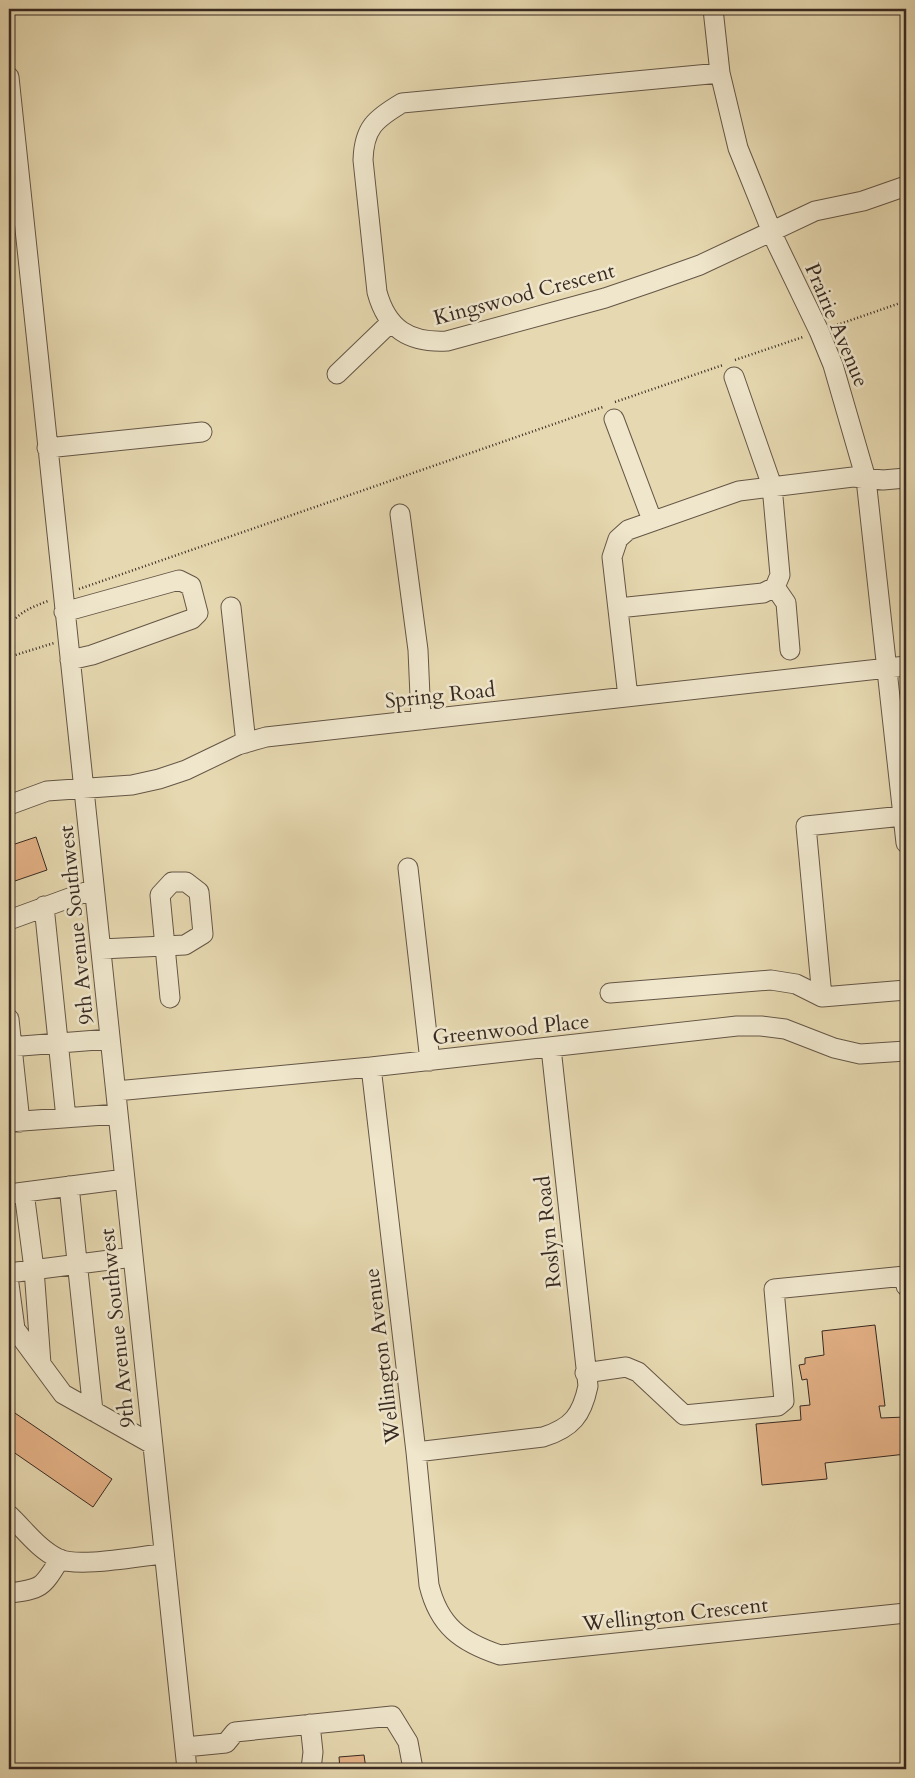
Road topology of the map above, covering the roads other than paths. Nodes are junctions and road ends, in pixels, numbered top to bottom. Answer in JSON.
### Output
{"nodes":[{"id":1,"x":713,"y":9,"type":"edge"},
{"id":2,"x":720,"y":73,"type":"junction"},
{"id":3,"x":9,"y":77,"type":"edge"},
{"id":4,"x":906,"y":186,"type":"edge"},
{"id":5,"x":771,"y":231,"type":"junction"},
{"id":6,"x":391,"y":322,"type":"junction"},
{"id":7,"x":731,"y":367,"type":"road end"},
{"id":8,"x":337,"y":374,"type":"dead end"},
{"id":9,"x":614,"y":419,"type":"dead end"},
{"id":10,"x":202,"y":432,"type":"dead end"},
{"id":11,"x":47,"y":448,"type":"junction"},
{"id":12,"x":906,"y":478,"type":"edge"},
{"id":13,"x":866,"y":479,"type":"junction"},
{"id":14,"x":772,"y":486,"type":"junction"},
{"id":15,"x":400,"y":514,"type":"dead end"},
{"id":16,"x":652,"y":520,"type":"junction"},
{"id":17,"x":775,"y":588,"type":"junction"},
{"id":18,"x":63,"y":604,"type":"junction"},
{"id":19,"x":231,"y":607,"type":"dead end"},
{"id":20,"x":618,"y":608,"type":"junction"},
{"id":21,"x":790,"y":650,"type":"dead end"},
{"id":22,"x":70,"y":660,"type":"junction"},
{"id":23,"x":906,"y":666,"type":"edge"},
{"id":24,"x":886,"y":668,"type":"junction"},
{"id":25,"x":628,"y":697,"type":"junction"},
{"id":26,"x":421,"y":720,"type":"junction"},
{"id":27,"x":246,"y":743,"type":"junction"},
{"id":28,"x":84,"y":787,"type":"junction"},
{"id":29,"x":9,"y":804,"type":"edge"},
{"id":30,"x":903,"y":816,"type":"junction"},
{"id":31,"x":906,"y":843,"type":"edge"},
{"id":32,"x":408,"y":868,"type":"dead end"},
{"id":33,"x":94,"y":890,"type":"junction"},
{"id":34,"x":44,"y":906,"type":"junction"},
{"id":35,"x":9,"y":920,"type":"edge"},
{"id":36,"x":101,"y":950,"type":"junction"},
{"id":37,"x":906,"y":990,"type":"edge"},
{"id":38,"x":610,"y":992,"type":"dead end"},
{"id":39,"x":822,"y":996,"type":"junction"},
{"id":40,"x":170,"y":998,"type":"dead end"},
{"id":41,"x":9,"y":1019,"type":"edge"},
{"id":42,"x":110,"y":1038,"type":"junction"},
{"id":43,"x":58,"y":1042,"type":"junction"},
{"id":44,"x":10,"y":1047,"type":"edge"},
{"id":45,"x":551,"y":1048,"type":"junction"},
{"id":46,"x":906,"y":1051,"type":"edge"},
{"id":47,"x":430,"y":1061,"type":"junction"},
{"id":48,"x":371,"y":1067,"type":"junction"},
{"id":49,"x":116,"y":1091,"type":"junction"},
{"id":50,"x":118,"y":1114,"type":"junction"},
{"id":51,"x":66,"y":1118,"type":"junction"},
{"id":52,"x":15,"y":1122,"type":"edge"},
{"id":53,"x":125,"y":1179,"type":"junction"},
{"id":54,"x":69,"y":1186,"type":"junction"},
{"id":55,"x":16,"y":1193,"type":"edge"},
{"id":56,"x":133,"y":1257,"type":"junction"},
{"id":57,"x":77,"y":1264,"type":"junction"},
{"id":58,"x":34,"y":1269,"type":"junction"},
{"id":59,"x":9,"y":1273,"type":"edge"},
{"id":60,"x":906,"y":1279,"type":"edge"},
{"id":61,"x":9,"y":1284,"type":"edge"},
{"id":62,"x":12,"y":1330,"type":"edge"},
{"id":63,"x":41,"y":1364,"type":"junction"},
{"id":64,"x":585,"y":1373,"type":"junction"},
{"id":65,"x":93,"y":1411,"type":"junction"},
{"id":66,"x":152,"y":1444,"type":"junction"},
{"id":67,"x":416,"y":1452,"type":"junction"},
{"id":68,"x":9,"y":1515,"type":"edge"},
{"id":69,"x":163,"y":1554,"type":"junction"},
{"id":70,"x":60,"y":1560,"type":"junction"},
{"id":71,"x":9,"y":1593,"type":"edge"},
{"id":72,"x":906,"y":1613,"type":"edge"},
{"id":73,"x":454,"y":1632,"type":"joint"},
{"id":74,"x":310,"y":1724,"type":"junction"},
{"id":75,"x":185,"y":1747,"type":"junction"},
{"id":76,"x":187,"y":1769,"type":"edge"},
{"id":77,"x":311,"y":1769,"type":"edge"},
{"id":78,"x":413,"y":1769,"type":"edge"}],
"edges":[{"from":1,"to":2,"type":"street","name":"Prairie Avenue"},
{"from":2,"to":5,"type":"street","name":"Prairie Avenue"},
{"from":2,"to":6,"type":"street","name":"Kingswood Crescent"},
{"from":3,"to":11,"type":"street","name":"9th Avenue Southwest"},
{"from":4,"to":5,"type":"street","name":"Kingswood Crescent"},
{"from":5,"to":6,"type":"street","name":"Kingswood Crescent"},
{"from":5,"to":13,"type":"street","name":"Prairie Avenue"},
{"from":6,"to":8,"type":"street"},
{"from":7,"to":14,"type":"street"},
{"from":9,"to":16,"type":"street"},
{"from":10,"to":11,"type":"street"},
{"from":11,"to":18,"type":"street","name":"9th Avenue Southwest"},
{"from":12,"to":13,"type":"street"},
{"from":13,"to":14,"type":"street"},
{"from":13,"to":24,"type":"street","name":"Prairie Avenue"},
{"from":14,"to":16,"type":"street"},
{"from":14,"to":17,"type":"street"},
{"from":15,"to":26,"type":"street"},
{"from":16,"to":20,"type":"street"},
{"from":17,"to":20,"type":"street"},
{"from":17,"to":21,"type":"street"},
{"from":18,"to":22,"type":"street","name":"9th Avenue Southwest"},
{"from":18,"to":22,"type":"street"},
{"from":19,"to":27,"type":"street"},
{"from":20,"to":25,"type":"street"},
{"from":22,"to":28,"type":"street","name":"9th Avenue Southwest"},
{"from":23,"to":24,"type":"street","name":"Spring Road"},
{"from":24,"to":25,"type":"street","name":"Spring Road"},
{"from":24,"to":30,"type":"street","name":"Prairie Avenue"},
{"from":25,"to":26,"type":"street","name":"Spring Road"},
{"from":26,"to":27,"type":"street","name":"Spring Road"},
{"from":27,"to":28,"type":"street","name":"Spring Road"},
{"from":28,"to":29,"type":"street","name":"Spring Road"},
{"from":28,"to":33,"type":"street","name":"9th Avenue Southwest"},
{"from":30,"to":31,"type":"street","name":"Prairie Avenue"},
{"from":30,"to":39,"type":"street"},
{"from":32,"to":47,"type":"street"},
{"from":33,"to":34,"type":"street"},
{"from":33,"to":36,"type":"street","name":"9th Avenue Southwest"},
{"from":34,"to":35,"type":"street"},
{"from":34,"to":43,"type":"street"},
{"from":36,"to":40,"type":"street"},
{"from":36,"to":42,"type":"street","name":"9th Avenue Southwest"},
{"from":37,"to":39,"type":"street"},
{"from":38,"to":39,"type":"street"},
{"from":41,"to":44,"type":"street"},
{"from":42,"to":43,"type":"street"},
{"from":42,"to":49,"type":"street","name":"9th Avenue Southwest"},
{"from":43,"to":44,"type":"street"},
{"from":43,"to":51,"type":"street"},
{"from":44,"to":52,"type":"street"},
{"from":45,"to":46,"type":"street","name":"Greenwood Place"},
{"from":45,"to":47,"type":"street","name":"Greenwood Place"},
{"from":45,"to":64,"type":"street","name":"Roslyn Road"},
{"from":47,"to":48,"type":"street","name":"Greenwood Place"},
{"from":48,"to":49,"type":"street","name":"Greenwood Place"},
{"from":48,"to":67,"type":"street","name":"Wellington Avenue"},
{"from":49,"to":50,"type":"street","name":"9th Avenue Southwest"},
{"from":50,"to":51,"type":"street"},
{"from":50,"to":53,"type":"street","name":"9th Avenue Southwest"},
{"from":51,"to":52,"type":"street"},
{"from":53,"to":54,"type":"street"},
{"from":53,"to":56,"type":"street","name":"9th Avenue Southwest"},
{"from":54,"to":55,"type":"street"},
{"from":54,"to":57,"type":"street"},
{"from":55,"to":58,"type":"street"},
{"from":56,"to":57,"type":"street"},
{"from":56,"to":66,"type":"street","name":"9th Avenue Southwest"},
{"from":57,"to":58,"type":"street"},
{"from":57,"to":65,"type":"street"},
{"from":58,"to":59,"type":"street"},
{"from":58,"to":63,"type":"street"},
{"from":60,"to":64,"type":"street"},
{"from":61,"to":62,"type":"street"},
{"from":62,"to":63,"type":"street"},
{"from":63,"to":65,"type":"street"},
{"from":64,"to":67,"type":"street","name":"Roslyn Road"},
{"from":65,"to":66,"type":"street"},
{"from":66,"to":69,"type":"street","name":"9th Avenue Southwest"},
{"from":67,"to":73,"type":"street","name":"Wellington Avenue"},
{"from":68,"to":70,"type":"street"},
{"from":69,"to":70,"type":"street"},
{"from":69,"to":75,"type":"street","name":"9th Avenue Southwest"},
{"from":70,"to":71,"type":"street"},
{"from":72,"to":73,"type":"street","name":"Wellington Crescent"},
{"from":74,"to":75,"type":"street"},
{"from":74,"to":77,"type":"street"},
{"from":74,"to":78,"type":"street"},
{"from":75,"to":76,"type":"street","name":"9th Avenue Southwest"}]}
